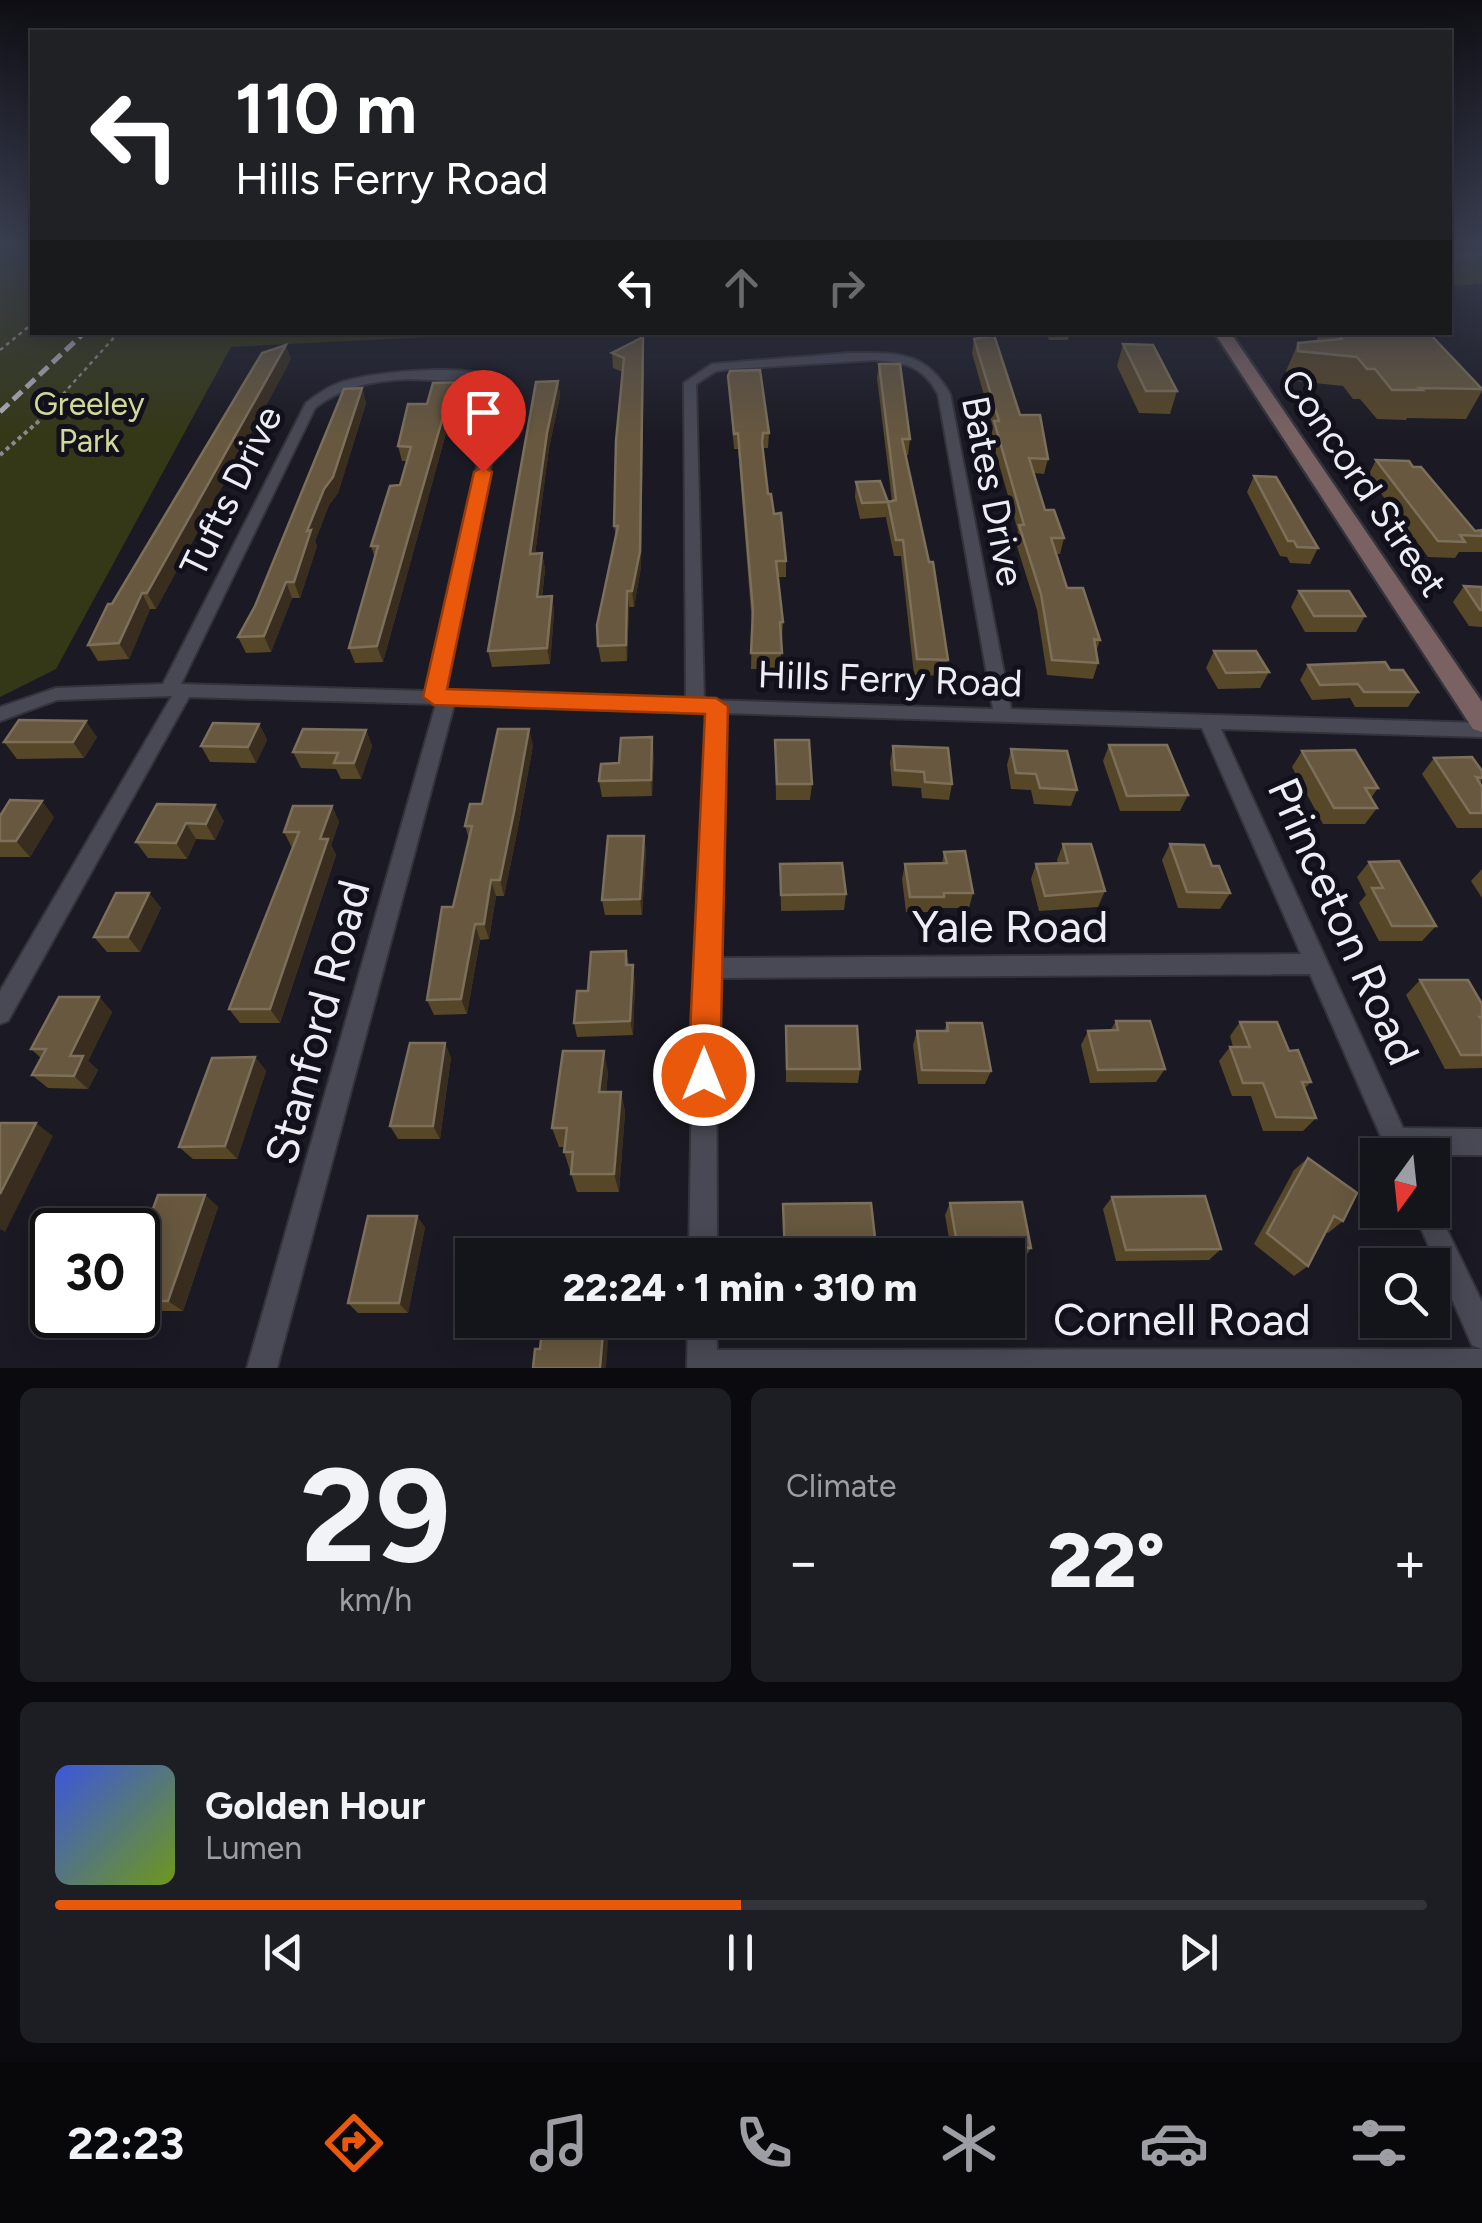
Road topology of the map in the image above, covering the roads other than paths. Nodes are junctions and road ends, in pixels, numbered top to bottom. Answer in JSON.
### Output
{"nodes":[{"id":1,"x":1224,"y":335,"type":"edge"},
{"id":2,"x":177,"y":690,"type":"junction"},
{"id":3,"x":441,"y":697,"type":"junction"},
{"id":4,"x":706,"y":706,"type":"junction"},
{"id":5,"x":0,"y":714,"type":"edge"},
{"id":6,"x":1003,"y":714,"type":"junction"},
{"id":7,"x":1208,"y":722,"type":"junction"},
{"id":8,"x":1482,"y":722,"type":"edge"},
{"id":9,"x":1482,"y":730,"type":"edge"},
{"id":10,"x":1316,"y":964,"type":"junction"},
{"id":11,"x":705,"y":968,"type":"junction"},
{"id":12,"x":0,"y":1012,"type":"edge"},
{"id":13,"x":1394,"y":1138,"type":"edge"},
{"id":14,"x":1482,"y":1142,"type":"edge"},
{"id":15,"x":1450,"y":1144,"type":"edge"},
{"id":16,"x":1434,"y":1228,"type":"edge"},
{"id":17,"x":703,"y":1238,"type":"edge"},
{"id":18,"x":1482,"y":1335,"type":"edge"},
{"id":19,"x":702,"y":1338,"type":"edge"},
{"id":20,"x":1482,"y":1364,"type":"edge"},
{"id":21,"x":702,"y":1367,"type":"edge"},
{"id":22,"x":262,"y":1368,"type":"edge"}],
"edges":[{"from":1,"to":8,"type":"main road","name":"Concord Street"},
{"from":2,"to":3,"type":"street","name":"Hills Ferry Road"},
{"from":2,"to":3,"type":"street","name":"Tufts Drive"},
{"from":2,"to":5,"type":"street","name":"Hills Ferry Road"},
{"from":2,"to":12,"type":"street","name":"Tufts Drive"},
{"from":3,"to":4,"type":"street","name":"Hills Ferry Road"},
{"from":3,"to":22,"type":"street","name":"Stanford Road"},
{"from":4,"to":6,"type":"street","name":"Hills Ferry Road"},
{"from":4,"to":6,"type":"street","name":"Bates Drive"},
{"from":4,"to":11,"type":"street"},
{"from":6,"to":7,"type":"street","name":"Hills Ferry Road"},
{"from":7,"to":9,"type":"street","name":"Hills Ferry Road"},
{"from":7,"to":10,"type":"street","name":"Princeton Road"},
{"from":10,"to":11,"type":"street","name":"Yale Road"},
{"from":10,"to":13,"type":"street","name":"Princeton Road"},
{"from":11,"to":17,"type":"street"},
{"from":14,"to":15,"type":"street"},
{"from":16,"to":18,"type":"street"},
{"from":19,"to":21,"type":"street"},
{"from":20,"to":21,"type":"street","name":"Cornell Road"}]}
